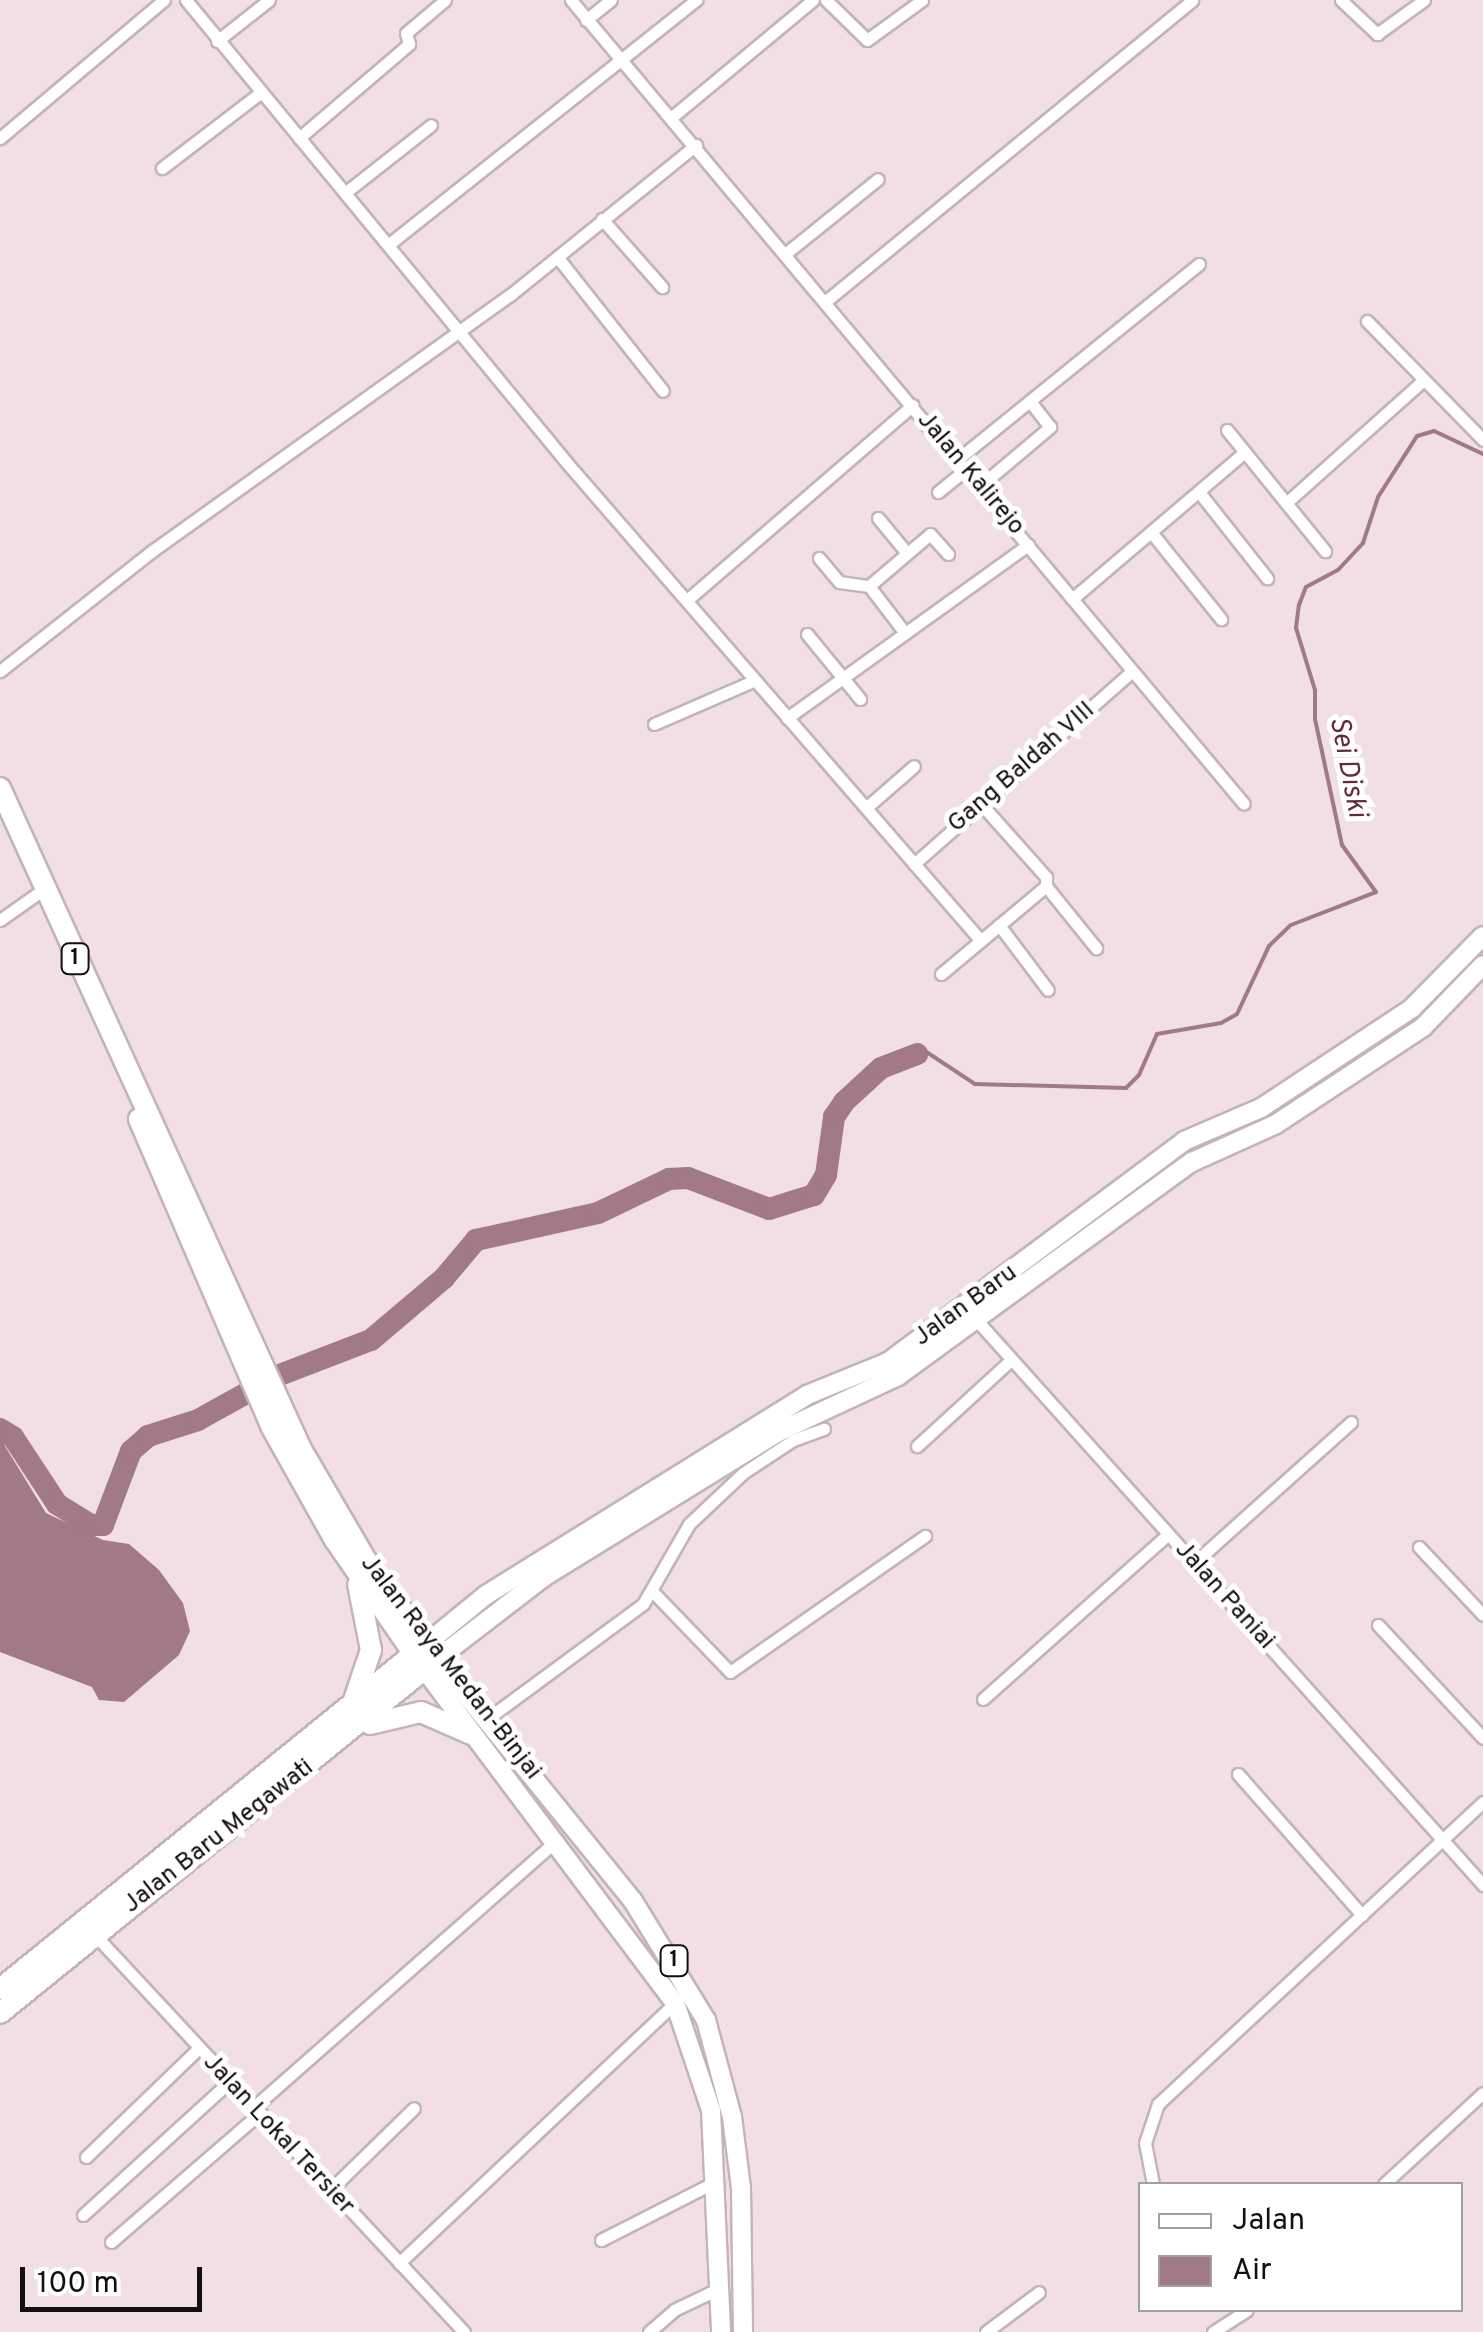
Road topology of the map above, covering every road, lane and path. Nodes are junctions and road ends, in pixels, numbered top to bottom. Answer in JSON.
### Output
{"nodes":[{"id":1,"x":164,"y":0,"type":"edge"},
{"id":2,"x":186,"y":0,"type":"edge"},
{"id":3,"x":269,"y":0,"type":"edge"},
{"id":4,"x":446,"y":0,"type":"edge"},
{"id":5,"x":570,"y":0,"type":"edge"},
{"id":6,"x":611,"y":0,"type":"edge"},
{"id":7,"x":696,"y":0,"type":"edge"},
{"id":8,"x":813,"y":0,"type":"edge"},
{"id":9,"x":826,"y":0,"type":"edge"},
{"id":10,"x":922,"y":0,"type":"edge"},
{"id":11,"x":1192,"y":0,"type":"edge"},
{"id":12,"x":1341,"y":0,"type":"edge"},
{"id":13,"x":1424,"y":0,"type":"edge"},
{"id":14,"x":586,"y":20,"type":"junction"},
{"id":15,"x":217,"y":41,"type":"junction"},
{"id":16,"x":616,"y":57,"type":"junction"},
{"id":17,"x":260,"y":93,"type":"junction"},
{"id":18,"x":672,"y":117,"type":"junction"},
{"id":19,"x":431,"y":125,"type":"dead end"},
{"id":20,"x":0,"y":138,"type":"edge"},
{"id":21,"x":299,"y":138,"type":"junction"},
{"id":22,"x":696,"y":145,"type":"junction"},
{"id":23,"x":162,"y":168,"type":"dead end"},
{"id":24,"x":878,"y":179,"type":"dead end"},
{"id":25,"x":346,"y":192,"type":"junction"},
{"id":26,"x":602,"y":219,"type":"junction"},
{"id":27,"x":388,"y":244,"type":"junction"},
{"id":28,"x":785,"y":254,"type":"junction"},
{"id":29,"x":558,"y":258,"type":"junction"},
{"id":30,"x":1199,"y":264,"type":"dead end"},
{"id":31,"x":662,"y":287,"type":"dead end"},
{"id":32,"x":826,"y":301,"type":"junction"},
{"id":33,"x":1366,"y":321,"type":"dead end"},
{"id":34,"x":458,"y":331,"type":"junction"},
{"id":35,"x":1420,"y":383,"type":"junction"},
{"id":36,"x":663,"y":391,"type":"dead end"},
{"id":37,"x":1030,"y":401,"type":"junction"},
{"id":38,"x":913,"y":405,"type":"junction"},
{"id":39,"x":1227,"y":430,"type":"dead end"},
{"id":40,"x":1483,"y":440,"type":"edge"},
{"id":41,"x":1245,"y":452,"type":"junction"},
{"id":42,"x":962,"y":464,"type":"junction"},
{"id":43,"x":980,"y":486,"type":"junction"},
{"id":44,"x":938,"y":492,"type":"dead end"},
{"id":45,"x":1198,"y":492,"type":"junction"},
{"id":46,"x":1286,"y":503,"type":"junction"},
{"id":47,"x":878,"y":518,"type":"dead end"},
{"id":48,"x":1151,"y":532,"type":"junction"},
{"id":49,"x":1028,"y":545,"type":"junction"},
{"id":50,"x":1324,"y":551,"type":"dead end"},
{"id":51,"x":907,"y":554,"type":"junction"},
{"id":52,"x":948,"y":554,"type":"dead end"},
{"id":53,"x":819,"y":558,"type":"dead end"},
{"id":54,"x":1266,"y":578,"type":"dead end"},
{"id":55,"x":869,"y":586,"type":"junction"},
{"id":56,"x":1072,"y":599,"type":"junction"},
{"id":57,"x":687,"y":600,"type":"junction"},
{"id":58,"x":1220,"y":619,"type":"dead end"},
{"id":59,"x":905,"y":633,"type":"junction"},
{"id":60,"x":807,"y":634,"type":"dead end"},
{"id":61,"x":0,"y":671,"type":"edge"},
{"id":62,"x":1131,"y":672,"type":"junction"},
{"id":63,"x":843,"y":678,"type":"junction"},
{"id":64,"x":753,"y":680,"type":"junction"},
{"id":65,"x":860,"y":699,"type":"dead end"},
{"id":66,"x":787,"y":718,"type":"junction"},
{"id":67,"x":654,"y":724,"type":"dead end"},
{"id":68,"x":914,"y":766,"type":"dead end"},
{"id":69,"x":0,"y":788,"type":"edge"},
{"id":70,"x":981,"y":804,"type":"junction"},
{"id":71,"x":1244,"y":804,"type":"dead end"},
{"id":72,"x":866,"y":807,"type":"junction"},
{"id":73,"x":0,"y":812,"type":"edge"},
{"id":74,"x":914,"y":864,"type":"junction"},
{"id":75,"x":1046,"y":886,"type":"junction"},
{"id":76,"x":37,"y":894,"type":"junction"},
{"id":77,"x":0,"y":920,"type":"edge"},
{"id":78,"x":999,"y":925,"type":"junction"},
{"id":79,"x":1483,"y":936,"type":"edge"},
{"id":80,"x":981,"y":940,"type":"junction"},
{"id":81,"x":1096,"y":948,"type":"dead end"},
{"id":82,"x":1483,"y":965,"type":"edge"},
{"id":83,"x":941,"y":974,"type":"dead end"},
{"id":84,"x":1048,"y":990,"type":"dead end"},
{"id":85,"x":971,"y":1314,"type":"junction"},
{"id":86,"x":235,"y":1326,"type":"junction"},
{"id":87,"x":1011,"y":1360,"type":"junction"},
{"id":88,"x":279,"y":1421,"type":"junction"},
{"id":89,"x":1352,"y":1422,"type":"dead end"},
{"id":90,"x":824,"y":1429,"type":"dead end"},
{"id":91,"x":917,"y":1446,"type":"dead end"},
{"id":92,"x":756,"y":1450,"type":"junction"},
{"id":93,"x":1168,"y":1534,"type":"junction"},
{"id":94,"x":925,"y":1536,"type":"dead end"},
{"id":95,"x":1419,"y":1547,"type":"dead end"},
{"id":96,"x":1194,"y":1564,"type":"junction"},
{"id":97,"x":354,"y":1568,"type":"junction"},
{"id":98,"x":653,"y":1592,"type":"junction"},
{"id":99,"x":1483,"y":1615,"type":"edge"},
{"id":100,"x":1378,"y":1625,"type":"dead end"},
{"id":101,"x":425,"y":1657,"type":"junction"},
{"id":102,"x":983,"y":1699,"type":"dead end"},
{"id":103,"x":348,"y":1723,"type":"junction"},
{"id":104,"x":479,"y":1727,"type":"junction"},
{"id":105,"x":1483,"y":1738,"type":"edge"},
{"id":106,"x":1238,"y":1774,"type":"dead end"},
{"id":107,"x":1483,"y":1802,"type":"edge"},
{"id":108,"x":1444,"y":1839,"type":"junction"},
{"id":109,"x":557,"y":1840,"type":"junction"},
{"id":110,"x":1483,"y":1885,"type":"edge"},
{"id":111,"x":1362,"y":1915,"type":"junction"},
{"id":112,"x":84,"y":1936,"type":"junction"},
{"id":113,"x":0,"y":1989,"type":"edge"},
{"id":114,"x":675,"y":2002,"type":"junction"},
{"id":115,"x":0,"y":2012,"type":"edge"},
{"id":116,"x":198,"y":2049,"type":"junction"},
{"id":117,"x":229,"y":2082,"type":"junction"},
{"id":118,"x":1483,"y":2093,"type":"edge"},
{"id":119,"x":414,"y":2108,"type":"dead end"},
{"id":120,"x":256,"y":2111,"type":"junction"},
{"id":121,"x":86,"y":2158,"type":"dead end"},
{"id":122,"x":716,"y":2182,"type":"junction"},
{"id":123,"x":1152,"y":2182,"type":"edge"},
{"id":124,"x":1386,"y":2182,"type":"edge"},
{"id":125,"x":330,"y":2190,"type":"junction"},
{"id":126,"x":83,"y":2215,"type":"dead end"},
{"id":127,"x":602,"y":2240,"type":"dead end"},
{"id":128,"x":111,"y":2242,"type":"dead end"},
{"id":129,"x":398,"y":2263,"type":"junction"},
{"id":130,"x":720,"y":2288,"type":"junction"},
{"id":131,"x":1039,"y":2292,"type":"dead end"},
{"id":132,"x":1244,"y":2312,"type":"edge"},
{"id":133,"x":464,"y":2332,"type":"edge"},
{"id":134,"x":649,"y":2332,"type":"edge"},
{"id":135,"x":721,"y":2332,"type":"edge"},
{"id":136,"x":743,"y":2332,"type":"edge"},
{"id":137,"x":986,"y":2332,"type":"edge"},
{"id":138,"x":1214,"y":2332,"type":"edge"}],
"edges":[{"from":1,"to":20,"type":"street"},
{"from":2,"to":15,"type":"street"},
{"from":3,"to":15,"type":"street"},
{"from":4,"to":21,"type":"street"},
{"from":5,"to":14,"type":"street","name":"Jalan Kalirejo"},
{"from":6,"to":14,"type":"street"},
{"from":7,"to":16,"type":"street"},
{"from":8,"to":18,"type":"street"},
{"from":9,"to":10,"type":"street"},
{"from":11,"to":32,"type":"street"},
{"from":12,"to":13,"type":"street"},
{"from":14,"to":16,"type":"street","name":"Jalan Kalirejo"},
{"from":15,"to":17,"type":"street"},
{"from":16,"to":18,"type":"street","name":"Jalan Kalirejo"},
{"from":16,"to":27,"type":"street"},
{"from":17,"to":21,"type":"street"},
{"from":17,"to":23,"type":"street"},
{"from":18,"to":22,"type":"street","name":"Jalan Kalirejo"},
{"from":19,"to":25,"type":"street"},
{"from":21,"to":25,"type":"street"},
{"from":22,"to":26,"type":"street"},
{"from":22,"to":28,"type":"street","name":"Jalan Kalirejo"},
{"from":24,"to":28,"type":"street"},
{"from":25,"to":27,"type":"street"},
{"from":26,"to":29,"type":"street"},
{"from":26,"to":31,"type":"street"},
{"from":27,"to":34,"type":"street"},
{"from":28,"to":32,"type":"street","name":"Jalan Kalirejo"},
{"from":29,"to":34,"type":"street"},
{"from":29,"to":36,"type":"street"},
{"from":30,"to":37,"type":"street"},
{"from":32,"to":38,"type":"street","name":"Jalan Kalirejo"},
{"from":33,"to":35,"type":"street"},
{"from":34,"to":57,"type":"street"},
{"from":34,"to":61,"type":"street"},
{"from":35,"to":40,"type":"street"},
{"from":35,"to":46,"type":"street"},
{"from":37,"to":42,"type":"street"},
{"from":37,"to":43,"type":"street"},
{"from":38,"to":42,"type":"street","name":"Jalan Kalirejo"},
{"from":38,"to":57,"type":"street"},
{"from":39,"to":41,"type":"street"},
{"from":41,"to":45,"type":"street"},
{"from":41,"to":46,"type":"street"},
{"from":42,"to":43,"type":"street","name":"Jalan Kalirejo"},
{"from":42,"to":44,"type":"street"},
{"from":43,"to":49,"type":"street","name":"Jalan Kalirejo"},
{"from":45,"to":48,"type":"street"},
{"from":45,"to":54,"type":"street"},
{"from":46,"to":50,"type":"street"},
{"from":47,"to":51,"type":"street"},
{"from":48,"to":56,"type":"street"},
{"from":48,"to":58,"type":"street"},
{"from":49,"to":56,"type":"street","name":"Jalan Kalirejo"},
{"from":49,"to":59,"type":"street"},
{"from":51,"to":52,"type":"street"},
{"from":51,"to":55,"type":"street"},
{"from":53,"to":55,"type":"street"},
{"from":55,"to":59,"type":"street"},
{"from":56,"to":62,"type":"street","name":"Jalan Kalirejo"},
{"from":57,"to":64,"type":"street"},
{"from":59,"to":63,"type":"street"},
{"from":60,"to":63,"type":"street"},
{"from":62,"to":70,"type":"street","name":"Gang Baldah VIII"},
{"from":62,"to":71,"type":"street","name":"Jalan Kalirejo"},
{"from":63,"to":65,"type":"street"},
{"from":63,"to":66,"type":"street"},
{"from":64,"to":66,"type":"street"},
{"from":64,"to":67,"type":"street"},
{"from":66,"to":72,"type":"street"},
{"from":68,"to":72,"type":"street"},
{"from":69,"to":86,"type":"highway","name":"Jalan Raya Medan-Binjai","number":"1"},
{"from":70,"to":74,"type":"street","name":"Gang Baldah VIII"},
{"from":70,"to":75,"type":"street"},
{"from":72,"to":74,"type":"street"},
{"from":73,"to":76,"type":"highway","name":"Jalan Raya Medan-Binjai","number":"1"},
{"from":74,"to":80,"type":"street"},
{"from":75,"to":78,"type":"street"},
{"from":75,"to":81,"type":"street"},
{"from":76,"to":77,"type":"street"},
{"from":76,"to":86,"type":"highway","name":"Jalan Raya Medan-Binjai","number":"1"},
{"from":78,"to":80,"type":"street"},
{"from":78,"to":84,"type":"street"},
{"from":79,"to":85,"type":"street","name":"Jalan Baru"},
{"from":80,"to":83,"type":"street"},
{"from":82,"to":85,"type":"street","name":"Jalan Baru"},
{"from":85,"to":87,"type":"street","name":"Jalan Paniai"},
{"from":85,"to":92,"type":"street","name":"Jalan Baru"},
{"from":86,"to":88,"type":"highway","name":"Jalan Raya Medan-Binjai","number":"1"},
{"from":87,"to":91,"type":"street"},
{"from":87,"to":93,"type":"street","name":"Jalan Paniai"},
{"from":88,"to":97,"type":"highway","name":"Jalan Raya Medan-Binjai","number":"1"},
{"from":88,"to":101,"type":"highway","name":"Jalan Raya Medan-Binjai","number":"1"},
{"from":89,"to":96,"type":"street"},
{"from":90,"to":92,"type":"street"},
{"from":92,"to":98,"type":"street"},
{"from":92,"to":101,"type":"street","name":"Jalan Baru"},
{"from":93,"to":96,"type":"street","name":"Jalan Paniai"},
{"from":93,"to":102,"type":"street"},
{"from":94,"to":98,"type":"street"},
{"from":95,"to":99,"type":"street"},
{"from":96,"to":108,"type":"street","name":"Jalan Paniai"},
{"from":97,"to":101,"type":"highway","name":"Jalan Raya Medan-Binjai","number":"1"},
{"from":97,"to":103,"type":"highway"},
{"from":98,"to":104,"type":"street"},
{"from":100,"to":105,"type":"street"},
{"from":101,"to":103,"type":"highway","name":"Jalan Baru Megawati"},
{"from":101,"to":104,"type":"street","name":"Jalan Raya Medan-Binjai","number":"1"},
{"from":103,"to":104,"type":"highway"},
{"from":103,"to":112,"type":"highway","name":"Jalan Baru Megawati"},
{"from":104,"to":109,"type":"street","name":"Jalan Raya Medan-Binjai","number":"1"},
{"from":104,"to":136,"type":"street","name":"Jalan Raya Medan-Binjai","number":"1"},
{"from":106,"to":111,"type":"street"},
{"from":107,"to":108,"type":"street"},
{"from":108,"to":110,"type":"street","name":"Jalan Paniai"},
{"from":108,"to":111,"type":"street"},
{"from":109,"to":114,"type":"street","name":"Jalan Raya Medan-Binjai","number":"1"},
{"from":109,"to":120,"type":"street"},
{"from":111,"to":123,"type":"street"},
{"from":112,"to":113,"type":"highway","name":"Jalan Baru Megawati"},
{"from":112,"to":115,"type":"highway","name":"Jalan Baru Megawati"},
{"from":112,"to":116,"type":"street","name":"Jalan Lokal Tersier"},
{"from":114,"to":122,"type":"street","name":"Jalan Raya Medan-Binjai","number":"1"},
{"from":114,"to":129,"type":"street"},
{"from":116,"to":117,"type":"street","name":"Jalan Lokal Tersier"},
{"from":116,"to":121,"type":"street"},
{"from":117,"to":120,"type":"street","name":"Jalan Lokal Tersier"},
{"from":117,"to":126,"type":"street"},
{"from":118,"to":124,"type":"street"},
{"from":119,"to":125,"type":"street"},
{"from":120,"to":125,"type":"street","name":"Jalan Lokal Tersier"},
{"from":120,"to":128,"type":"street"},
{"from":122,"to":127,"type":"street"},
{"from":122,"to":130,"type":"street","name":"Jalan Raya Medan-Binjai","number":"1"},
{"from":125,"to":129,"type":"street","name":"Jalan Lokal Tersier"},
{"from":129,"to":133,"type":"street","name":"Jalan Lokal Tersier"},
{"from":130,"to":134,"type":"street"},
{"from":130,"to":135,"type":"street","name":"Jalan Raya Medan-Binjai","number":"1"},
{"from":131,"to":137,"type":"street"},
{"from":132,"to":138,"type":"street"}]}
